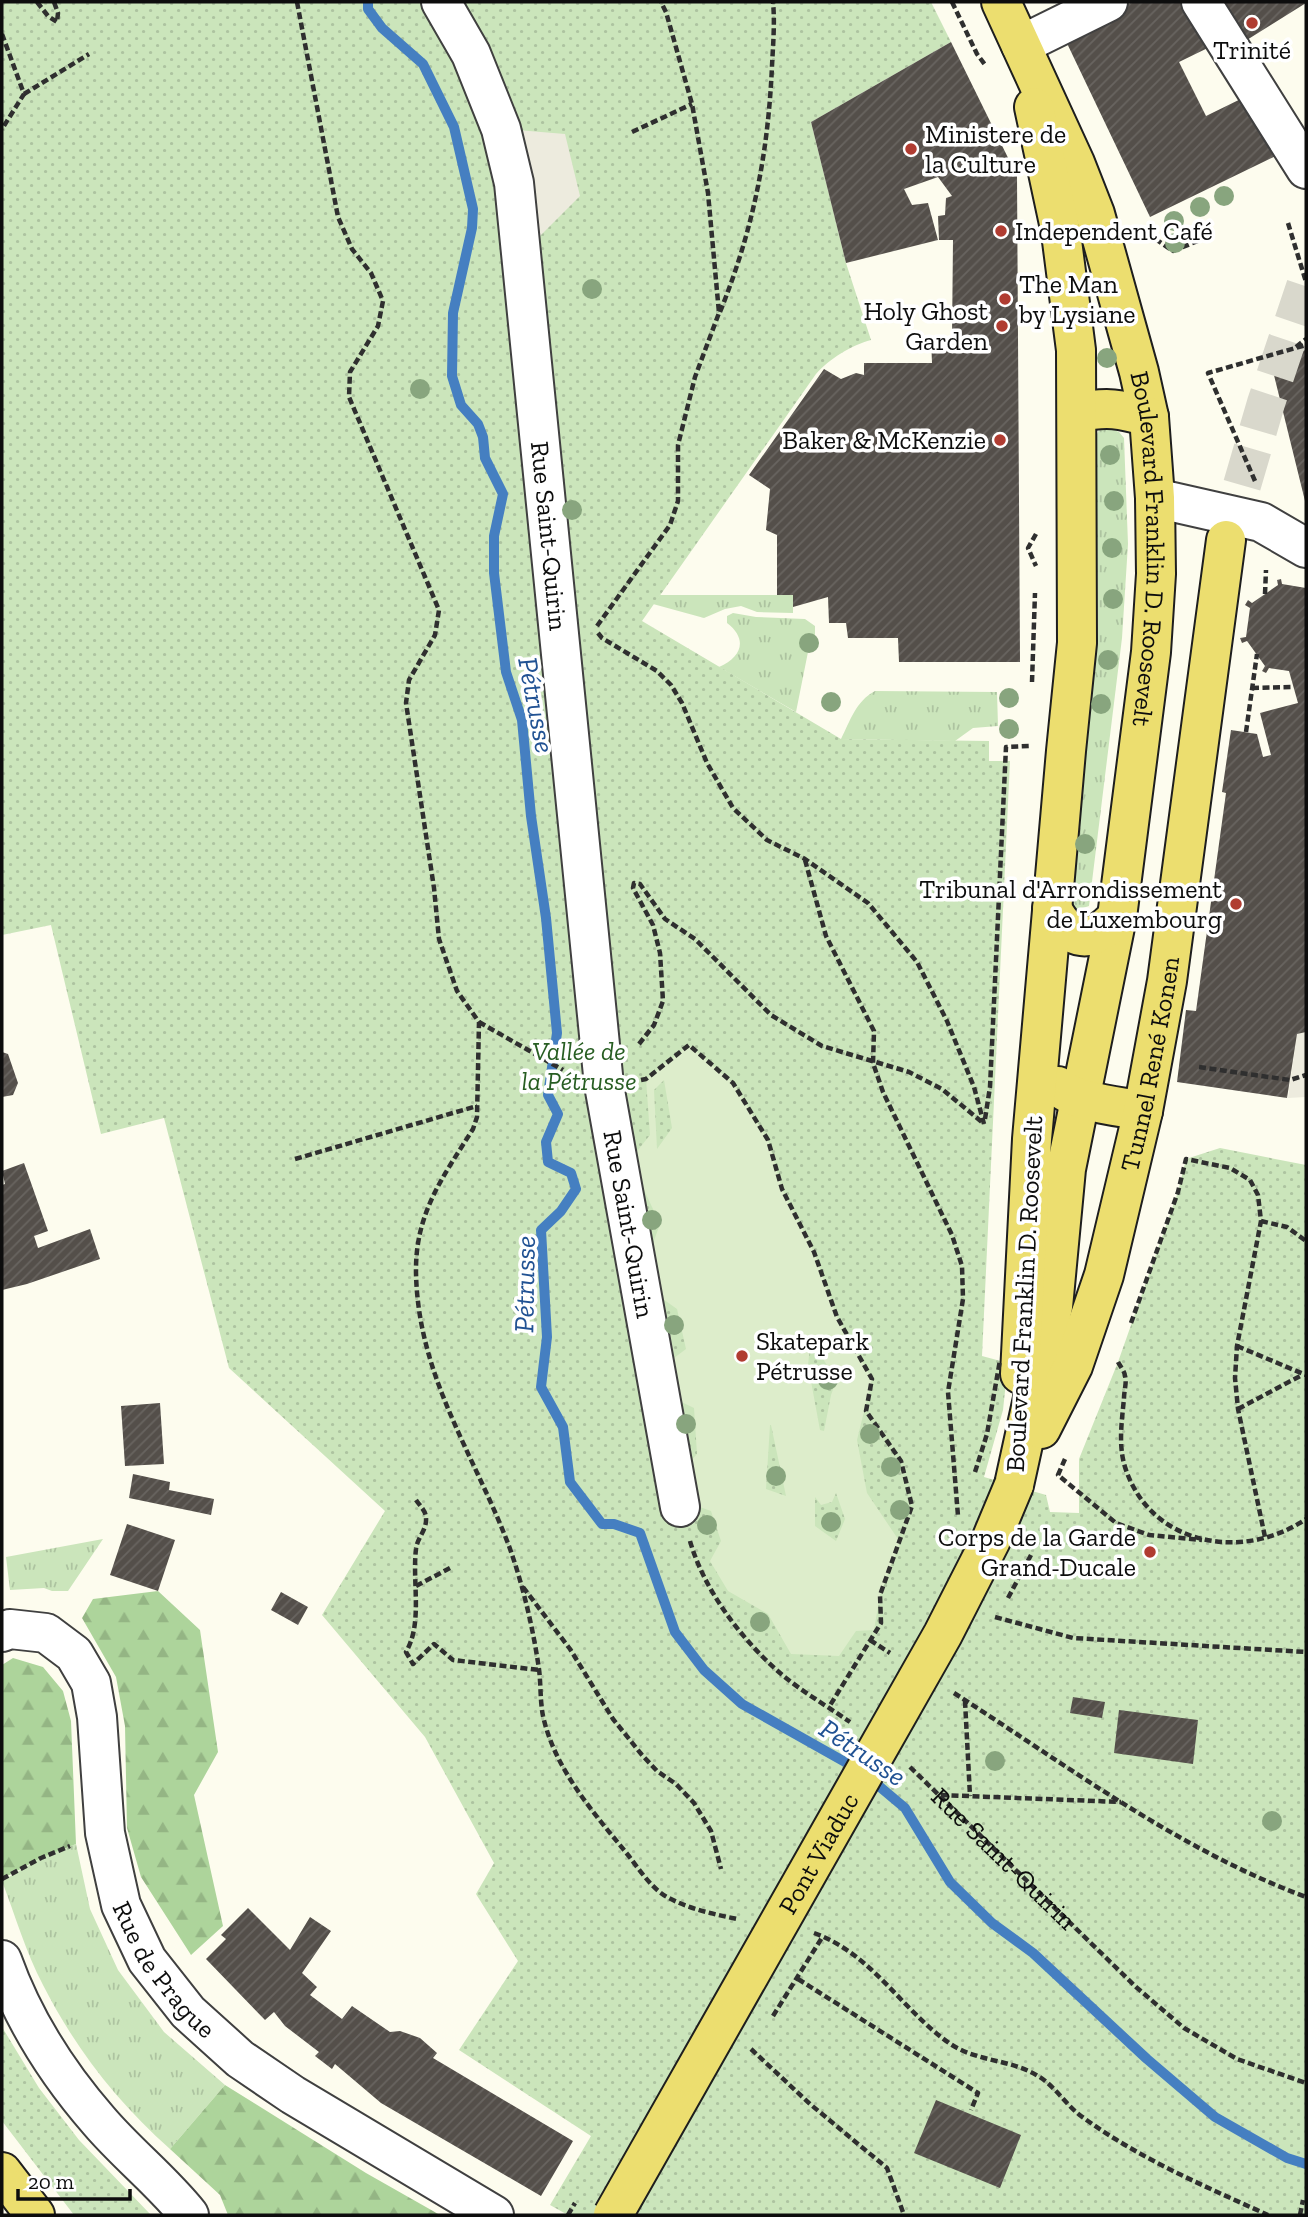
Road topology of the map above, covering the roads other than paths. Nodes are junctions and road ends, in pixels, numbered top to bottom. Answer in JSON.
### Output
{"nodes":[{"id":1,"x":441,"y":2,"type":"edge"},
{"id":2,"x":1001,"y":2,"type":"edge"},
{"id":3,"x":1108,"y":2,"type":"edge"},
{"id":4,"x":1201,"y":2,"type":"edge"},
{"id":5,"x":1023,"y":51,"type":"junction"},
{"id":6,"x":1306,"y":169,"type":"edge"},
{"id":7,"x":1127,"y":329,"type":"junction"},
{"id":8,"x":1076,"y":350,"type":"junction"},
{"id":9,"x":1078,"y":413,"type":"junction"},
{"id":10,"x":1149,"y":417,"type":"junction"},
{"id":11,"x":1155,"y":498,"type":"junction"},
{"id":12,"x":1226,"y":540,"type":"tunnel mouth"},
{"id":13,"x":1306,"y":548,"type":"edge"},
{"id":14,"x":1052,"y":909,"type":"junction"},
{"id":15,"x":1117,"y":917,"type":"junction"},
{"id":16,"x":1040,"y":1048,"type":"junction"},
{"id":17,"x":1079,"y":1098,"type":"junction"},
{"id":18,"x":1143,"y":1111,"type":"junction"},
{"id":19,"x":1014,"y":1485,"type":"junction"},
{"id":20,"x":680,"y":1507,"type":"road end"},
{"id":21,"x":2,"y":1632,"type":"edge"},
{"id":22,"x":2,"y":1960,"type":"edge"},
{"id":23,"x":2,"y":2172,"type":"edge"},
{"id":24,"x":35,"y":2215,"type":"edge"},
{"id":25,"x":189,"y":2215,"type":"edge"},
{"id":26,"x":494,"y":2215,"type":"edge"},
{"id":27,"x":613,"y":2215,"type":"edge"}],
"edges":[{"from":1,"to":20,"type":"street","name":"Rue Saint-Quirin"},
{"from":2,"to":5,"type":"main road","name":"Boulevard Franklin D. Roosevelt"},
{"from":3,"to":5,"type":"street"},
{"from":4,"to":6,"type":"street"},
{"from":5,"to":7,"type":"main road","name":"Boulevard Franklin D. Roosevelt"},
{"from":5,"to":8,"type":"main road","name":"Boulevard Franklin D. Roosevelt"},
{"from":7,"to":8,"type":"main road"},
{"from":7,"to":10,"type":"main road","name":"Boulevard Franklin D. Roosevelt"},
{"from":8,"to":9,"type":"main road","name":"Boulevard Franklin D. Roosevelt"},
{"from":9,"to":10,"type":"main road"},
{"from":9,"to":14,"type":"main road","name":"Boulevard Franklin D. Roosevelt"},
{"from":10,"to":11,"type":"main road","name":"Boulevard Franklin D. Roosevelt"},
{"from":11,"to":13,"type":"street"},
{"from":11,"to":15,"type":"main road","name":"Boulevard Franklin D. Roosevelt"},
{"from":12,"to":18,"type":"main road","name":"Tunnel René Konen"},
{"from":14,"to":15,"type":"main road"},
{"from":14,"to":16,"type":"main road","name":"Boulevard Franklin D. Roosevelt"},
{"from":15,"to":17,"type":"main road","name":"Boulevard Franklin D. Roosevelt"},
{"from":16,"to":17,"type":"main road","name":"Boulevard Franklin D. Roosevelt"},
{"from":16,"to":19,"type":"main road","name":"Boulevard Franklin D. Roosevelt"},
{"from":17,"to":18,"type":"main road"},
{"from":17,"to":19,"type":"main road","name":"Boulevard Franklin D. Roosevelt"},
{"from":18,"to":19,"type":"main road","name":"Tunnel René Konen"},
{"from":19,"to":27,"type":"main road","name":"Pont Viaduc","bridge":true},
{"from":21,"to":26,"type":"street","name":"Rue de Prague"},
{"from":22,"to":25,"type":"street"},
{"from":23,"to":24,"type":"main road"}]}
